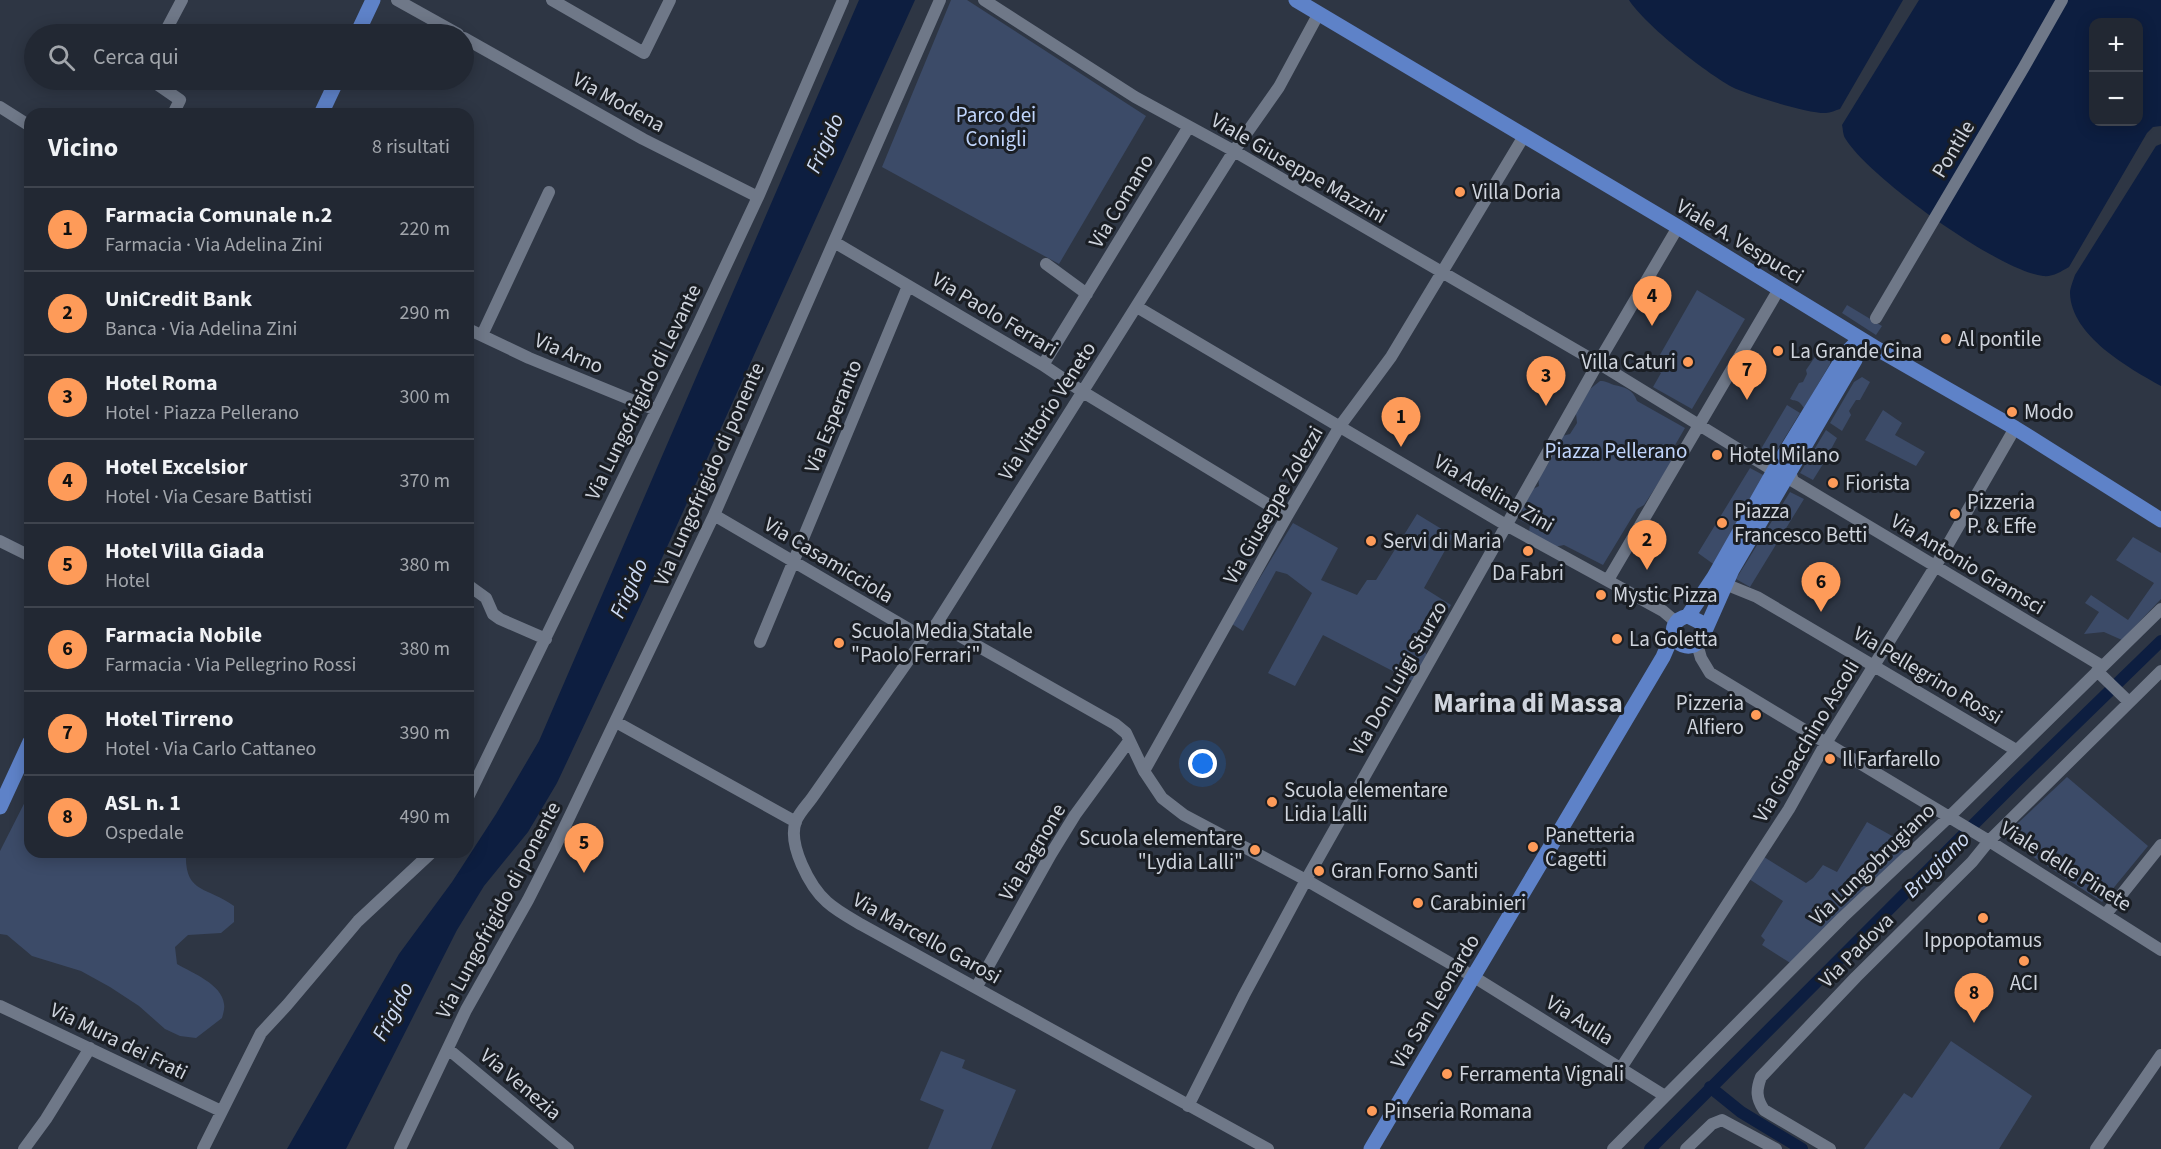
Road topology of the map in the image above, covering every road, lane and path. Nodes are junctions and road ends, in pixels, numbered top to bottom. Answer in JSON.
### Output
{"nodes":[{"id":1,"x":182,"y":0,"type":"edge"},
{"id":2,"x":373,"y":0,"type":"edge"},
{"id":3,"x":397,"y":0,"type":"edge"},
{"id":4,"x":552,"y":0,"type":"edge"},
{"id":5,"x":670,"y":0,"type":"edge"},
{"id":6,"x":843,"y":0,"type":"edge"},
{"id":7,"x":940,"y":0,"type":"edge"},
{"id":8,"x":984,"y":0,"type":"edge"},
{"id":9,"x":1296,"y":0,"type":"edge"},
{"id":10,"x":2062,"y":0,"type":"edge"},
{"id":11,"x":1319,"y":14,"type":"junction"},
{"id":12,"x":169,"y":24,"type":"edge"},
{"id":13,"x":362,"y":24,"type":"edge"},
{"id":14,"x":440,"y":24,"type":"edge"},
{"id":15,"x":474,"y":44,"type":"edge"},
{"id":16,"x":166,"y":90,"type":"edge"},
{"id":17,"x":332,"y":90,"type":"edge"},
{"id":18,"x":0,"y":107,"type":"edge"},
{"id":19,"x":176,"y":108,"type":"edge"},
{"id":20,"x":324,"y":108,"type":"edge"},
{"id":21,"x":24,"y":122,"type":"edge"},
{"id":22,"x":1188,"y":128,"type":"junction"},
{"id":23,"x":1524,"y":136,"type":"junction"},
{"id":24,"x":1234,"y":151,"type":"junction"},
{"id":25,"x":549,"y":192,"type":"dead end"},
{"id":26,"x":758,"y":197,"type":"junction"},
{"id":27,"x":1678,"y":227,"type":"junction"},
{"id":28,"x":834,"y":242,"type":"junction"},
{"id":29,"x":1046,"y":264,"type":"dead end"},
{"id":30,"x":1444,"y":269,"type":"junction"},
{"id":31,"x":908,"y":286,"type":"junction"},
{"id":32,"x":1779,"y":289,"type":"junction"},
{"id":33,"x":1087,"y":294,"type":"junction"},
{"id":34,"x":1137,"y":307,"type":"junction"},
{"id":35,"x":1876,"y":318,"type":"dead end"},
{"id":36,"x":474,"y":331,"type":"edge"},
{"id":37,"x":482,"y":335,"type":"junction"},
{"id":38,"x":1860,"y":339,"type":"junction"},
{"id":39,"x":1598,"y":363,"type":"junction"},
{"id":40,"x":1043,"y":365,"type":"junction"},
{"id":41,"x":1083,"y":392,"type":"junction"},
{"id":42,"x":656,"y":410,"type":"junction"},
{"id":43,"x":1340,"y":426,"type":"junction"},
{"id":44,"x":1698,"y":426,"type":"junction"},
{"id":45,"x":2015,"y":428,"type":"junction"},
{"id":46,"x":1782,"y":472,"type":"junction"},
{"id":47,"x":714,"y":515,"type":"junction"},
{"id":48,"x":1287,"y":516,"type":"junction"},
{"id":49,"x":2161,"y":520,"type":"edge"},
{"id":50,"x":1506,"y":525,"type":"junction"},
{"id":51,"x":0,"y":541,"type":"edge"},
{"id":52,"x":24,"y":553,"type":"edge"},
{"id":53,"x":795,"y":560,"type":"junction"},
{"id":54,"x":1935,"y":567,"type":"junction"},
{"id":55,"x":1608,"y":580,"type":"junction"},
{"id":56,"x":1725,"y":584,"type":"junction"},
{"id":57,"x":474,"y":589,"type":"edge"},
{"id":58,"x":2161,"y":609,"type":"edge"},
{"id":59,"x":937,"y":623,"type":"junction"},
{"id":60,"x":1679,"y":629,"type":"junction"},
{"id":61,"x":1700,"y":637,"type":"junction"},
{"id":62,"x":924,"y":638,"type":"junction"},
{"id":63,"x":546,"y":639,"type":"junction"},
{"id":64,"x":760,"y":642,"type":"dead end"},
{"id":65,"x":1874,"y":666,"type":"junction"},
{"id":66,"x":2100,"y":670,"type":"junction"},
{"id":67,"x":2161,"y":671,"type":"edge"},
{"id":68,"x":2126,"y":700,"type":"junction"},
{"id":69,"x":616,"y":722,"type":"junction"},
{"id":70,"x":1129,"y":741,"type":"junction"},
{"id":71,"x":1826,"y":743,"type":"junction"},
{"id":72,"x":2016,"y":750,"type":"junction"},
{"id":73,"x":24,"y":755,"type":"edge"},
{"id":74,"x":1144,"y":771,"type":"junction"},
{"id":75,"x":474,"y":773,"type":"edge"},
{"id":76,"x":0,"y":807,"type":"edge"},
{"id":77,"x":1951,"y":819,"type":"junction"},
{"id":78,"x":796,"y":822,"type":"junction"},
{"id":79,"x":1987,"y":840,"type":"junction"},
{"id":80,"x":2161,"y":845,"type":"edge"},
{"id":81,"x":426,"y":858,"type":"edge"},
{"id":82,"x":1306,"y":880,"type":"junction"},
{"id":83,"x":2106,"y":914,"type":"junction"},
{"id":84,"x":2161,"y":950,"type":"edge"},
{"id":85,"x":1474,"y":977,"type":"junction"},
{"id":86,"x":976,"y":988,"type":"junction"},
{"id":87,"x":0,"y":1006,"type":"edge"},
{"id":88,"x":90,"y":1048,"type":"junction"},
{"id":89,"x":448,"y":1048,"type":"junction"},
{"id":90,"x":2161,"y":1054,"type":"edge"},
{"id":91,"x":1621,"y":1068,"type":"junction"},
{"id":92,"x":1665,"y":1096,"type":"junction"},
{"id":93,"x":1188,"y":1106,"type":"junction"},
{"id":94,"x":221,"y":1111,"type":"junction"},
{"id":95,"x":24,"y":1149,"type":"edge"},
{"id":96,"x":202,"y":1149,"type":"edge"},
{"id":97,"x":400,"y":1149,"type":"edge"},
{"id":98,"x":568,"y":1149,"type":"edge"},
{"id":99,"x":1268,"y":1149,"type":"edge"},
{"id":100,"x":1371,"y":1149,"type":"edge"},
{"id":101,"x":1613,"y":1149,"type":"edge"},
{"id":102,"x":1686,"y":1149,"type":"edge"},
{"id":103,"x":1776,"y":1149,"type":"edge"},
{"id":104,"x":1830,"y":1149,"type":"edge"},
{"id":105,"x":2096,"y":1149,"type":"edge"}],
"edges":[{"from":1,"to":12,"type":"street"},
{"from":2,"to":13,"type":"main road"},
{"from":3,"to":14,"type":"street"},
{"from":4,"to":5,"type":"street"},
{"from":6,"to":26,"type":"street","name":"Via Lungofrigido di Levante"},
{"from":7,"to":28,"type":"street","name":"Via Lungofrigido di ponente"},
{"from":8,"to":22,"type":"street","name":"Viale Giuseppe Mazzini"},
{"from":9,"to":11,"type":"main road","name":"Viale A. Vespucci"},
{"from":10,"to":35,"type":"street","name":"Pontile"},
{"from":11,"to":23,"type":"main road","name":"Viale A. Vespucci"},
{"from":11,"to":24,"type":"street","name":"Via Vittorio Veneto"},
{"from":15,"to":26,"type":"street","name":"Via Modena"},
{"from":16,"to":19,"type":"street"},
{"from":17,"to":20,"type":"main road"},
{"from":18,"to":21,"type":"street"},
{"from":22,"to":24,"type":"street","name":"Viale Giuseppe Mazzini"},
{"from":22,"to":33,"type":"street","name":"Via Comano"},
{"from":23,"to":27,"type":"main road","name":"Viale A. Vespucci"},
{"from":23,"to":30,"type":"street","name":"Via Giuseppe Zolezzi"},
{"from":24,"to":30,"type":"street","name":"Viale Giuseppe Mazzini"},
{"from":24,"to":34,"type":"street","name":"Via Vittorio Veneto"},
{"from":25,"to":37,"type":"street"},
{"from":26,"to":42,"type":"street","name":"Via Lungofrigido di Levante"},
{"from":27,"to":32,"type":"main road","name":"Viale A. Vespucci"},
{"from":27,"to":39,"type":"street"},
{"from":28,"to":31,"type":"street","name":"Via Paolo Ferrari"},
{"from":28,"to":47,"type":"street","name":"Via Lungofrigido di ponente"},
{"from":29,"to":33,"type":"street"},
{"from":30,"to":39,"type":"street","name":"Viale Giuseppe Mazzini"},
{"from":30,"to":43,"type":"street","name":"Via Giuseppe Zolezzi"},
{"from":31,"to":40,"type":"street","name":"Via Paolo Ferrari"},
{"from":31,"to":53,"type":"street","name":"Via Esperanto"},
{"from":32,"to":38,"type":"main road","name":"Viale A. Vespucci"},
{"from":32,"to":44,"type":"street"},
{"from":33,"to":40,"type":"street","name":"Via Comano"},
{"from":34,"to":41,"type":"street","name":"Via Vittorio Veneto"},
{"from":34,"to":43,"type":"street","name":"Via Adelina Zini"},
{"from":36,"to":37,"type":"street","name":"Via Arno"},
{"from":37,"to":42,"type":"street","name":"Via Arno"},
{"from":38,"to":45,"type":"main road","name":"Viale A. Vespucci"},
{"from":38,"to":46,"type":"main road"},
{"from":39,"to":44,"type":"street","name":"Viale Giuseppe Mazzini"},
{"from":39,"to":50,"type":"street"},
{"from":40,"to":41,"type":"street","name":"Via Paolo Ferrari"},
{"from":41,"to":48,"type":"street","name":"Via Paolo Ferrari"},
{"from":41,"to":59,"type":"street","name":"Via Vittorio Veneto"},
{"from":42,"to":63,"type":"street","name":"Via Lungofrigido di Levante"},
{"from":43,"to":48,"type":"street","name":"Via Giuseppe Zolezzi"},
{"from":43,"to":50,"type":"street","name":"Via Adelina Zini"},
{"from":44,"to":46,"type":"street","name":"Via Antonio Gramsci"},
{"from":44,"to":55,"type":"street"},
{"from":45,"to":49,"type":"main road","name":"Viale A. Vespucci"},
{"from":45,"to":54,"type":"street","name":"Via Gioacchino Ascoli"},
{"from":46,"to":54,"type":"street","name":"Via Antonio Gramsci"},
{"from":46,"to":56,"type":"main road"},
{"from":46,"to":60,"type":"main road"},
{"from":47,"to":53,"type":"street","name":"Via Casamicciola"},
{"from":47,"to":69,"type":"street","name":"Via Lungofrigido di ponente"},
{"from":48,"to":74,"type":"street","name":"Via Giuseppe Zolezzi"},
{"from":50,"to":55,"type":"street","name":"Via Adelina Zini"},
{"from":50,"to":82,"type":"street","name":"Via Don Luigi Sturzo"},
{"from":51,"to":52,"type":"street"},
{"from":53,"to":62,"type":"street","name":"Via Casamicciola"},
{"from":53,"to":64,"type":"street","name":"Via Esperanto"},
{"from":54,"to":65,"type":"street","name":"Via Gioacchino Ascoli"},
{"from":54,"to":66,"type":"street","name":"Via Antonio Gramsci"},
{"from":55,"to":60,"type":"street","name":"Via Adelina Zini"},
{"from":56,"to":61,"type":"main road"},
{"from":56,"to":65,"type":"street","name":"Via Pellegrino Rossi"},
{"from":57,"to":63,"type":"street"},
{"from":58,"to":66,"type":"street","name":"Via Lungobrugiano"},
{"from":59,"to":62,"type":"street","name":"Via Vittorio Veneto"},
{"from":59,"to":70,"type":"street"},
{"from":60,"to":61,"type":"main road"},
{"from":60,"to":61,"type":"main road"},
{"from":60,"to":85,"type":"main road","name":"Via San Leonardo"},
{"from":61,"to":71,"type":"street","name":"Viale delle Pinete"},
{"from":62,"to":78,"type":"street","name":"Via Vittorio Veneto"},
{"from":63,"to":75,"type":"street","name":"Via Lungofrigido di Levante"},
{"from":65,"to":71,"type":"street","name":"Via Gioacchino Ascoli"},
{"from":65,"to":72,"type":"street","name":"Via Pellegrino Rossi"},
{"from":66,"to":68,"type":"street","name":"Via Antonio Gramsci"},
{"from":66,"to":72,"type":"street","name":"Via Lungobrugiano"},
{"from":67,"to":68,"type":"street","name":"Via Padova"},
{"from":68,"to":79,"type":"street","name":"Via Padova"},
{"from":69,"to":78,"type":"street"},
{"from":69,"to":89,"type":"street","name":"Via Lungofrigido di ponente"},
{"from":70,"to":74,"type":"street"},
{"from":70,"to":86,"type":"street","name":"Via Bagnone"},
{"from":71,"to":77,"type":"street","name":"Viale delle Pinete"},
{"from":71,"to":91,"type":"street","name":"Via Gioacchino Ascoli"},
{"from":72,"to":77,"type":"street","name":"Via Lungobrugiano"},
{"from":73,"to":76,"type":"main road"},
{"from":74,"to":82,"type":"street"},
{"from":77,"to":79,"type":"street","name":"Viale delle Pinete"},
{"from":77,"to":92,"type":"street","name":"Via Lungobrugiano"},
{"from":78,"to":86,"type":"street","name":"Via Marcello Garosi"},
{"from":79,"to":83,"type":"street","name":"Viale delle Pinete"},
{"from":79,"to":104,"type":"street","name":"Via Padova"},
{"from":80,"to":83,"type":"street"},
{"from":81,"to":94,"type":"street"},
{"from":82,"to":85,"type":"street"},
{"from":82,"to":93,"type":"street","name":"Via Don Luigi Sturzo"},
{"from":83,"to":84,"type":"street","name":"Viale delle Pinete"},
{"from":85,"to":91,"type":"street","name":"Via Aulla"},
{"from":85,"to":100,"type":"main road","name":"Via San Leonardo"},
{"from":86,"to":93,"type":"street","name":"Via Marcello Garosi"},
{"from":87,"to":88,"type":"street","name":"Via Mura dei Frati"},
{"from":88,"to":94,"type":"street","name":"Via Mura dei Frati"},
{"from":88,"to":95,"type":"street"},
{"from":89,"to":97,"type":"street","name":"Via Lungofrigido di ponente"},
{"from":89,"to":98,"type":"street","name":"Via Venezia"},
{"from":90,"to":105,"type":"street"},
{"from":91,"to":92,"type":"street","name":"Via Aulla"},
{"from":92,"to":101,"type":"street","name":"Via Lungobrugiano"},
{"from":93,"to":99,"type":"street","name":"Via Marcello Garosi"},
{"from":94,"to":96,"type":"street"},
{"from":102,"to":103,"type":"street"}]}
